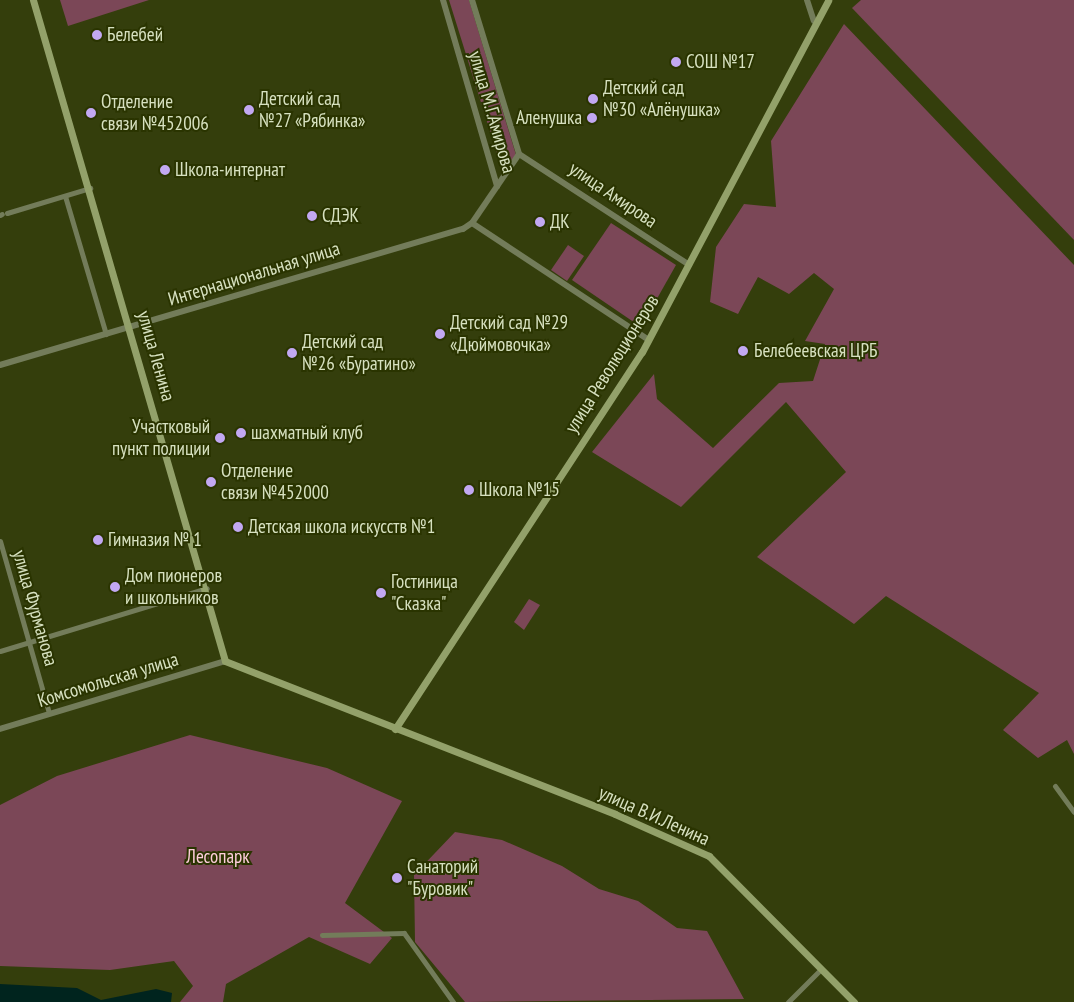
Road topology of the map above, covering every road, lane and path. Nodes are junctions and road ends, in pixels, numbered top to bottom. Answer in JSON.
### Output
{"nodes":[{"id":1,"x":34,"y":0,"type":"edge"},
{"id":2,"x":443,"y":0,"type":"edge"},
{"id":3,"x":472,"y":0,"type":"edge"},
{"id":4,"x":807,"y":0,"type":"edge"},
{"id":5,"x":828,"y":0,"type":"edge"},
{"id":6,"x":814,"y":22,"type":"junction"},
{"id":7,"x":519,"y":154,"type":"junction"},
{"id":8,"x":497,"y":186,"type":"junction"},
{"id":9,"x":90,"y":188,"type":"junction"},
{"id":10,"x":65,"y":196,"type":"junction"},
{"id":11,"x":3,"y":214,"type":"edge"},
{"id":12,"x":472,"y":223,"type":"junction"},
{"id":13,"x":689,"y":265,"type":"junction"},
{"id":14,"x":130,"y":327,"type":"junction"},
{"id":15,"x":106,"y":334,"type":"junction"},
{"id":16,"x":649,"y":340,"type":"junction"},
{"id":17,"x":0,"y":366,"type":"edge"},
{"id":18,"x":0,"y":541,"type":"edge"},
{"id":19,"x":207,"y":588,"type":"junction"},
{"id":20,"x":30,"y":642,"type":"junction"},
{"id":21,"x":0,"y":651,"type":"edge"},
{"id":22,"x":226,"y":661,"type":"junction"},
{"id":23,"x":50,"y":712,"type":"junction"},
{"id":24,"x":395,"y":729,"type":"junction"},
{"id":25,"x":0,"y":730,"type":"edge"},
{"id":26,"x":1055,"y":786,"type":"dead end"},
{"id":27,"x":1074,"y":812,"type":"edge"},
{"id":28,"x":322,"y":935,"type":"dead end"},
{"id":29,"x":820,"y":970,"type":"junction"},
{"id":30,"x":453,"y":1002,"type":"edge"},
{"id":31,"x":788,"y":1002,"type":"edge"},
{"id":32,"x":854,"y":1002,"type":"edge"}],
"edges":[{"from":1,"to":9,"type":"main road","name":"улица Ленина"},
{"from":2,"to":8,"type":"street","name":"улица М.Г.Амирова"},
{"from":3,"to":7,"type":"street","name":"улица М.Г.Амирова"},
{"from":4,"to":6,"type":"street"},
{"from":5,"to":6,"type":"main road","name":"улица Революционеров"},
{"from":6,"to":13,"type":"main road","name":"улица Революционеров"},
{"from":7,"to":8,"type":"street","name":"улица М.Г.Амирова"},
{"from":7,"to":13,"type":"street","name":"улица Амирова"},
{"from":8,"to":12,"type":"street"},
{"from":9,"to":10,"type":"street"},
{"from":9,"to":14,"type":"main road","name":"улица Ленина"},
{"from":10,"to":11,"type":"street"},
{"from":10,"to":15,"type":"street"},
{"from":12,"to":14,"type":"street","name":"Интернациональная улица"},
{"from":12,"to":16,"type":"street"},
{"from":13,"to":16,"type":"main road","name":"улица Революционеров"},
{"from":14,"to":15,"type":"street","name":"Интернациональная улица"},
{"from":14,"to":19,"type":"main road","name":"улица Ленина"},
{"from":15,"to":17,"type":"street","name":"Интернациональная улица"},
{"from":16,"to":24,"type":"main road","name":"улица Революционеров"},
{"from":18,"to":20,"type":"street","name":"улица Фурманова"},
{"from":19,"to":20,"type":"street"},
{"from":19,"to":22,"type":"main road","name":"улица Ленина"},
{"from":20,"to":21,"type":"street"},
{"from":20,"to":23,"type":"street","name":"улица Фурманова"},
{"from":22,"to":23,"type":"street","name":"Комсомольская улица"},
{"from":22,"to":24,"type":"main road"},
{"from":23,"to":25,"type":"street","name":"Комсомольская улица"},
{"from":24,"to":29,"type":"main road","name":"улица В.И.Ленина"},
{"from":26,"to":27,"type":"street"},
{"from":28,"to":30,"type":"street"},
{"from":29,"to":31,"type":"street"},
{"from":29,"to":32,"type":"main road","name":"улица В.И.Ленина"}]}
